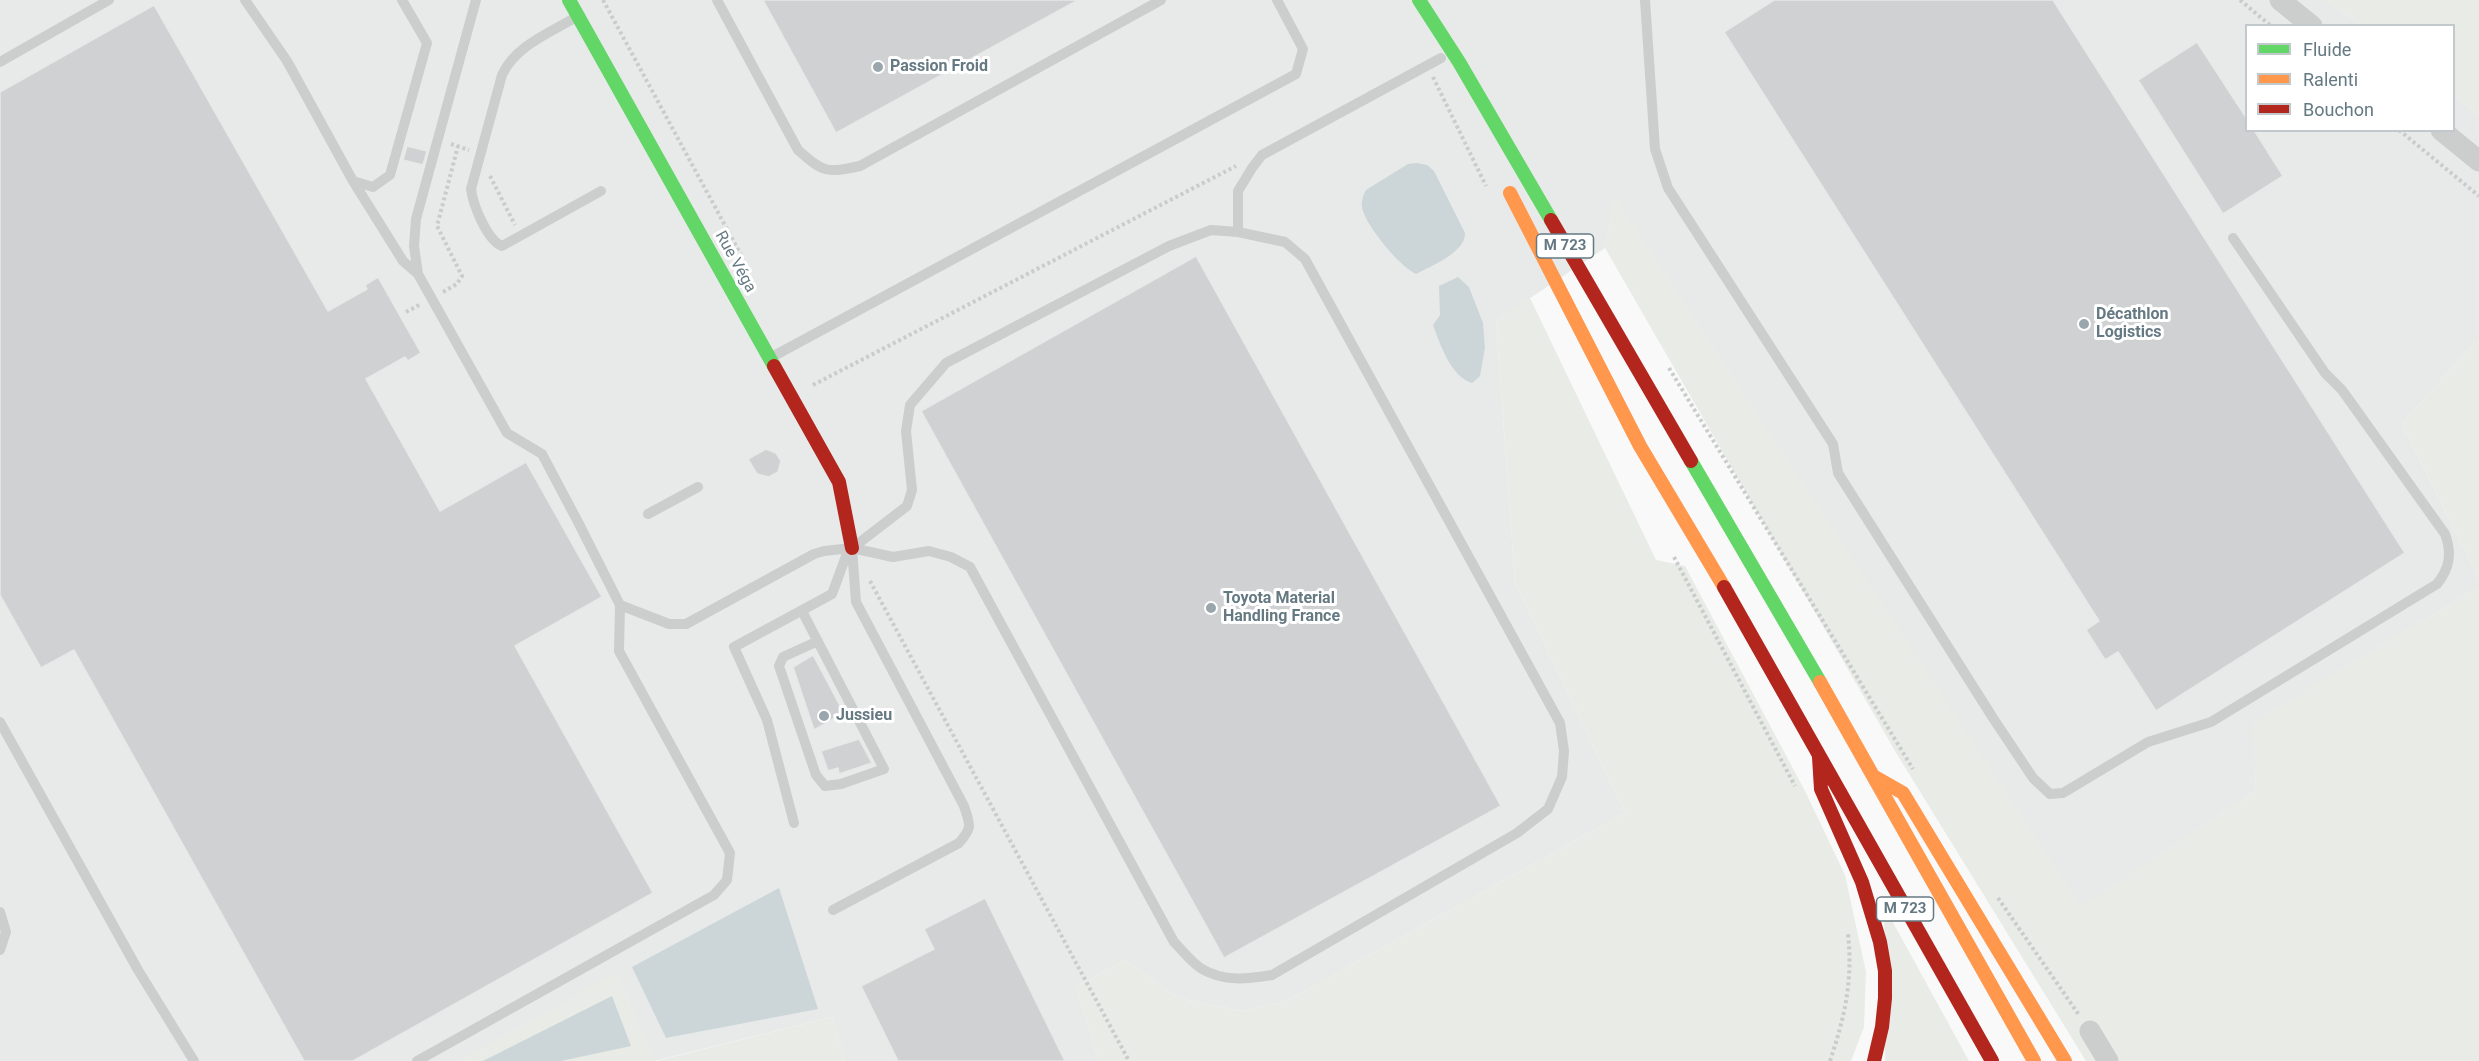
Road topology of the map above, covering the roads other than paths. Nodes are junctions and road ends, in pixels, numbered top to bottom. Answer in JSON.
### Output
{"nodes":[{"id":1,"x":109,"y":0,"type":"edge"},
{"id":2,"x":245,"y":0,"type":"edge"},
{"id":3,"x":402,"y":0,"type":"edge"},
{"id":4,"x":476,"y":0,"type":"edge"},
{"id":5,"x":569,"y":0,"type":"edge"},
{"id":6,"x":717,"y":0,"type":"edge"},
{"id":7,"x":1161,"y":0,"type":"edge"},
{"id":8,"x":1277,"y":0,"type":"edge"},
{"id":9,"x":1418,"y":0,"type":"edge"},
{"id":10,"x":1645,"y":0,"type":"edge"},
{"id":11,"x":2280,"y":0,"type":"edge"},
{"id":12,"x":578,"y":16,"type":"junction"},
{"id":13,"x":2310,"y":24,"type":"edge"},
{"id":14,"x":0,"y":62,"type":"edge"},
{"id":15,"x":1443,"y":63,"type":"joint"},
{"id":16,"x":2443,"y":132,"type":"edge"},
{"id":17,"x":2479,"y":161,"type":"edge"},
{"id":18,"x":353,"y":181,"type":"junction"},
{"id":19,"x":1505,"y":184,"type":"dead end"},
{"id":20,"x":601,"y":191,"type":"dead end"},
{"id":21,"x":1238,"y":231,"type":"junction"},
{"id":22,"x":2233,"y":238,"type":"dead end"},
{"id":23,"x":418,"y":273,"type":"junction"},
{"id":24,"x":770,"y":358,"type":"junction"},
{"id":25,"x":698,"y":487,"type":"dead end"},
{"id":26,"x":648,"y":514,"type":"dead end"},
{"id":27,"x":851,"y":548,"type":"junction"},
{"id":28,"x":620,"y":605,"type":"junction"},
{"id":29,"x":802,"y":611,"type":"junction"},
{"id":30,"x":818,"y":641,"type":"junction"},
{"id":31,"x":0,"y":722,"type":"edge"},
{"id":32,"x":1819,"y":757,"type":"junction"},
{"id":33,"x":1875,"y":777,"type":"junction"},
{"id":34,"x":794,"y":823,"type":"dead end"},
{"id":35,"x":833,"y":910,"type":"dead end"},
{"id":36,"x":0,"y":912,"type":"edge"},
{"id":37,"x":0,"y":951,"type":"edge"},
{"id":38,"x":2090,"y":1031,"type":"road end"},
{"id":39,"x":194,"y":1061,"type":"edge"},
{"id":40,"x":417,"y":1061,"type":"edge"},
{"id":41,"x":1874,"y":1061,"type":"edge"},
{"id":42,"x":1992,"y":1061,"type":"edge"},
{"id":43,"x":2034,"y":1061,"type":"edge"},
{"id":44,"x":2065,"y":1061,"type":"edge"},
{"id":45,"x":2108,"y":1061,"type":"edge"}],
"edges":[{"from":1,"to":14,"type":"lane"},
{"from":2,"to":18,"type":"lane"},
{"from":3,"to":18,"type":"lane"},
{"from":4,"to":23,"type":"lane"},
{"from":5,"to":12,"type":"main road","name":"Rue Véga"},
{"from":6,"to":7,"type":"lane"},
{"from":8,"to":24,"type":"lane"},
{"from":9,"to":15,"type":"main road","number":"M 723"},
{"from":9,"to":33,"type":"main road","number":"M 723"},
{"from":10,"to":22,"type":"lane"},
{"from":11,"to":13,"type":"street"},
{"from":12,"to":20,"type":"lane"},
{"from":12,"to":24,"type":"main road","name":"Rue Véga"},
{"from":15,"to":21,"type":"lane"},
{"from":16,"to":17,"type":"street"},
{"from":18,"to":23,"type":"lane"},
{"from":19,"to":32,"type":"main road","number":"M 723"},
{"from":21,"to":27,"type":"lane"},
{"from":21,"to":27,"type":"lane"},
{"from":23,"to":28,"type":"lane"},
{"from":24,"to":27,"type":"main road","name":"Rue Véga"},
{"from":25,"to":26,"type":"lane"},
{"from":27,"to":28,"type":"lane"},
{"from":27,"to":29,"type":"lane"},
{"from":27,"to":35,"type":"lane"},
{"from":28,"to":40,"type":"lane"},
{"from":29,"to":30,"type":"lane"},
{"from":29,"to":34,"type":"lane"},
{"from":30,"to":30,"type":"lane"},
{"from":31,"to":39,"type":"lane"},
{"from":32,"to":41,"type":"main road"},
{"from":32,"to":42,"type":"main road","number":"M 723"},
{"from":33,"to":43,"type":"main road","number":"M 723"},
{"from":33,"to":44,"type":"main road"},
{"from":36,"to":37,"type":"lane"},
{"from":38,"to":45,"type":"street"}]}
